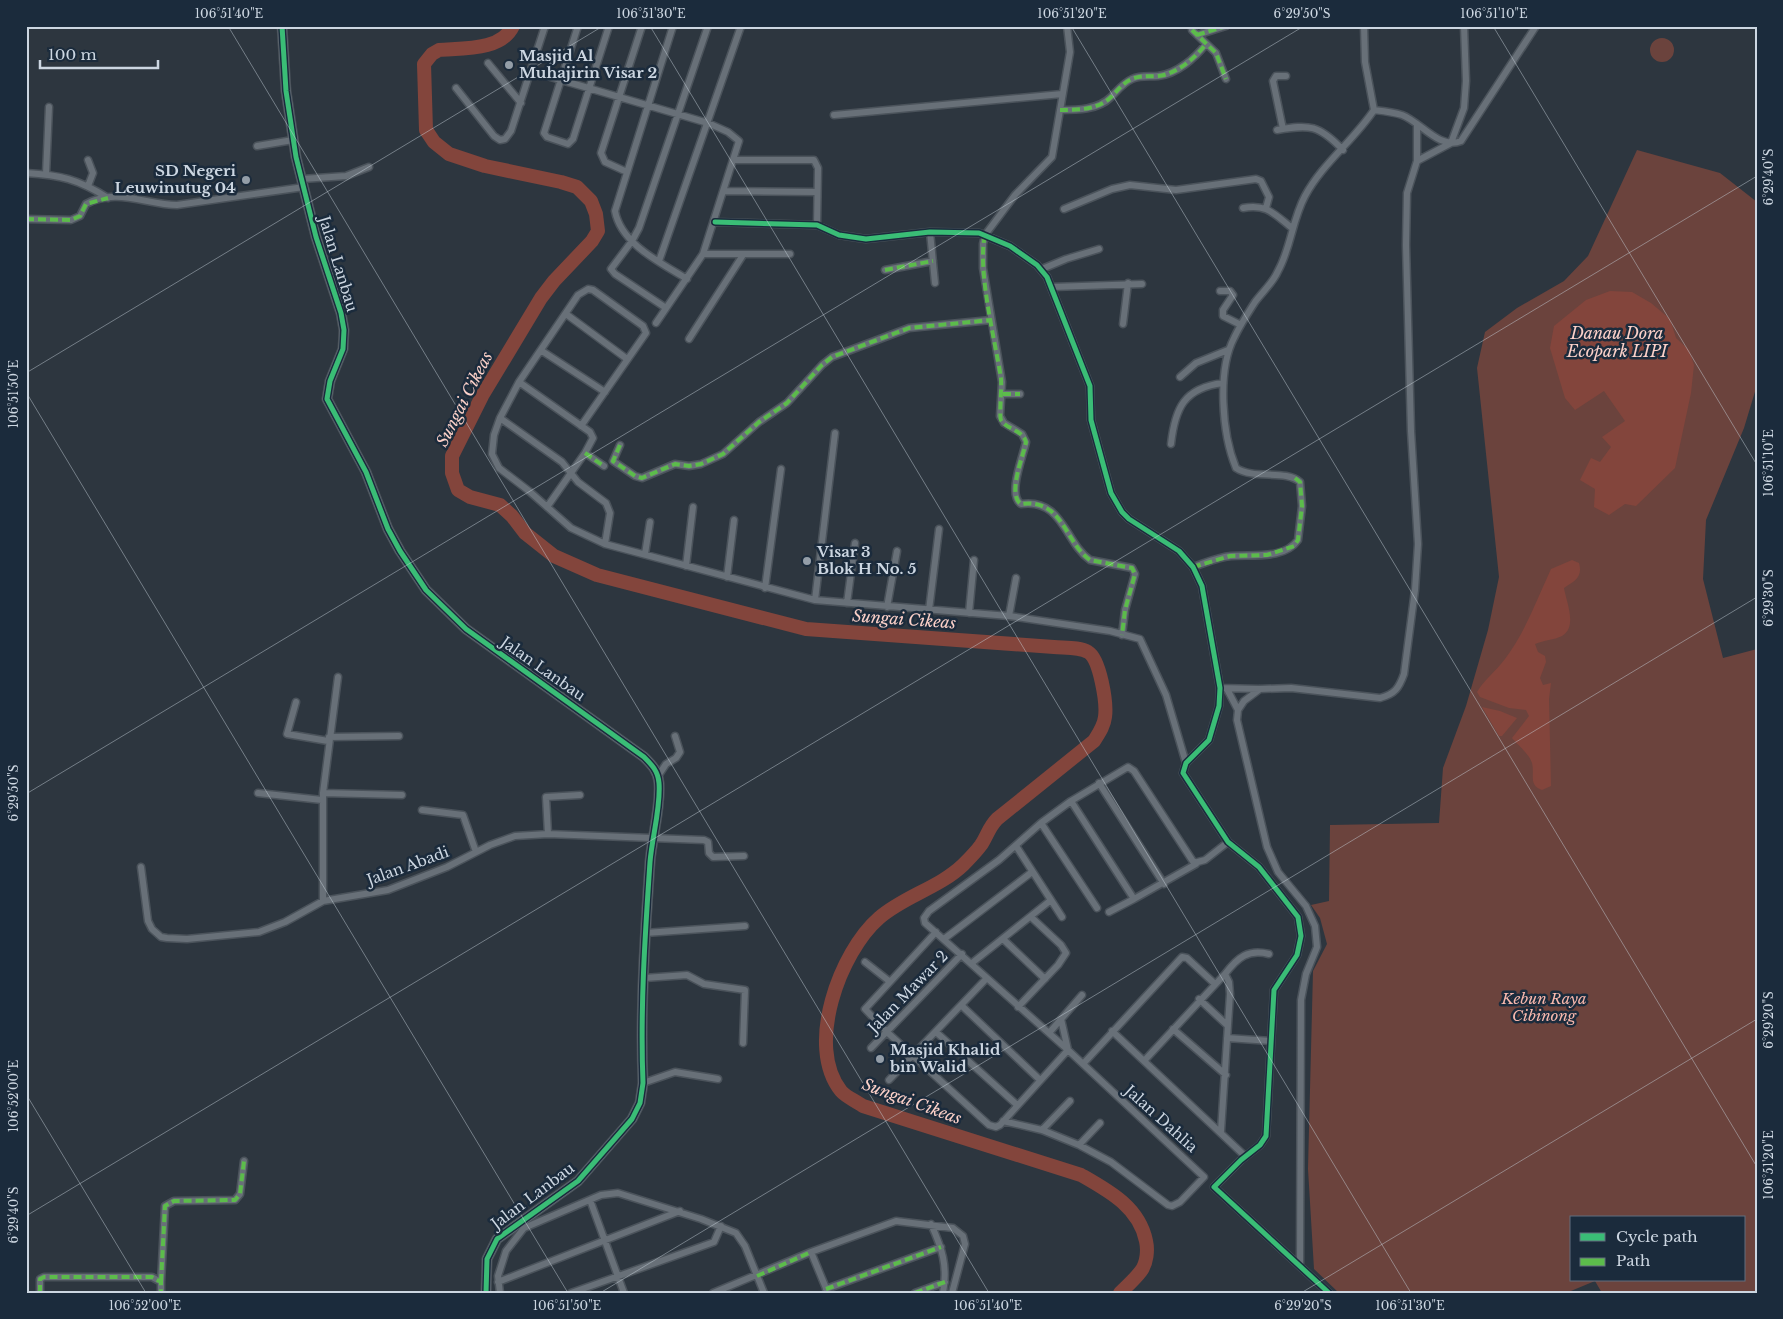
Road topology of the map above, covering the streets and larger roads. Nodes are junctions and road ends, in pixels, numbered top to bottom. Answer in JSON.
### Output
{"nodes":[{"id":1,"x":282,"y":26,"type":"edge"},
{"id":2,"x":545,"y":26,"type":"edge"},
{"id":3,"x":578,"y":26,"type":"edge"},
{"id":4,"x":609,"y":26,"type":"edge"},
{"id":5,"x":642,"y":26,"type":"edge"},
{"id":6,"x":673,"y":26,"type":"edge"},
{"id":7,"x":708,"y":26,"type":"edge"},
{"id":8,"x":741,"y":26,"type":"edge"},
{"id":9,"x":1067,"y":26,"type":"edge"},
{"id":10,"x":1226,"y":26,"type":"edge"},
{"id":11,"x":1364,"y":26,"type":"edge"},
{"id":12,"x":1464,"y":26,"type":"edge"},
{"id":13,"x":1536,"y":26,"type":"edge"},
{"id":14,"x":1206,"y":44,"type":"junction"},
{"id":15,"x":488,"y":63,"type":"dead end"},
{"id":16,"x":530,"y":72,"type":"junction"},
{"id":17,"x":1286,"y":76,"type":"dead end"},
{"id":18,"x":1226,"y":79,"type":"dead end"},
{"id":19,"x":560,"y":81,"type":"junction"},
{"id":20,"x":456,"y":88,"type":"dead end"},
{"id":21,"x":589,"y":89,"type":"junction"},
{"id":22,"x":1062,"y":94,"type":"junction"},
{"id":23,"x":619,"y":97,"type":"junction"},
{"id":24,"x":521,"y":103,"type":"junction"},
{"id":25,"x":648,"y":104,"type":"junction"},
{"id":26,"x":49,"y":107,"type":"dead end"},
{"id":27,"x":1060,"y":110,"type":"junction"},
{"id":28,"x":1374,"y":110,"type":"junction"},
{"id":29,"x":679,"y":115,"type":"junction"},
{"id":30,"x":834,"y":115,"type":"dead end"},
{"id":31,"x":708,"y":123,"type":"junction"},
{"id":32,"x":1417,"y":124,"type":"junction"},
{"id":33,"x":293,"y":140,"type":"junction"},
{"id":34,"x":1451,"y":144,"type":"junction"},
{"id":35,"x":257,"y":146,"type":"dead end"},
{"id":36,"x":1343,"y":150,"type":"junction"},
{"id":37,"x":88,"y":160,"type":"dead end"},
{"id":38,"x":734,"y":160,"type":"junction"},
{"id":39,"x":1416,"y":161,"type":"junction"},
{"id":40,"x":369,"y":167,"type":"dead end"},
{"id":41,"x":627,"y":172,"type":"junction"},
{"id":42,"x":26,"y":173,"type":"edge"},
{"id":43,"x":46,"y":174,"type":"junction"},
{"id":44,"x":303,"y":183,"type":"junction"},
{"id":45,"x":88,"y":186,"type":"junction"},
{"id":46,"x":724,"y":191,"type":"junction"},
{"id":47,"x":817,"y":192,"type":"junction"},
{"id":48,"x":108,"y":198,"type":"junction"},
{"id":49,"x":1243,"y":208,"type":"dead end"},
{"id":50,"x":1266,"y":208,"type":"junction"},
{"id":51,"x":1064,"y":209,"type":"dead end"},
{"id":52,"x":26,"y":219,"type":"edge"},
{"id":53,"x":715,"y":222,"type":"junction"},
{"id":54,"x":817,"y":225,"type":"junction"},
{"id":55,"x":1292,"y":228,"type":"junction"},
{"id":56,"x":930,"y":232,"type":"junction"},
{"id":57,"x":985,"y":235,"type":"junction"},
{"id":58,"x":632,"y":241,"type":"junction"},
{"id":59,"x":1099,"y":249,"type":"dead end"},
{"id":60,"x":703,"y":254,"type":"junction"},
{"id":61,"x":790,"y":254,"type":"dead end"},
{"id":62,"x":744,"y":255,"type":"junction"},
{"id":63,"x":934,"y":260,"type":"junction"},
{"id":64,"x":659,"y":261,"type":"junction"},
{"id":65,"x":885,"y":270,"type":"dead end"},
{"id":66,"x":1042,"y":270,"type":"junction"},
{"id":67,"x":686,"y":279,"type":"junction"},
{"id":68,"x":935,"y":283,"type":"dead end"},
{"id":69,"x":1128,"y":283,"type":"junction"},
{"id":70,"x":1142,"y":284,"type":"dead end"},
{"id":71,"x":1052,"y":287,"type":"junction"},
{"id":72,"x":1220,"y":291,"type":"dead end"},
{"id":73,"x":666,"y":308,"type":"junction"},
{"id":74,"x":566,"y":314,"type":"junction"},
{"id":75,"x":991,"y":320,"type":"junction"},
{"id":76,"x":656,"y":323,"type":"dead end"},
{"id":77,"x":1123,"y":324,"type":"dead end"},
{"id":78,"x":1241,"y":325,"type":"junction"},
{"id":79,"x":689,"y":339,"type":"dead end"},
{"id":80,"x":1228,"y":350,"type":"junction"},
{"id":81,"x":542,"y":351,"type":"junction"},
{"id":82,"x":627,"y":359,"type":"junction"},
{"id":83,"x":1180,"y":377,"type":"dead end"},
{"id":84,"x":519,"y":382,"type":"junction"},
{"id":85,"x":1223,"y":383,"type":"junction"},
{"id":86,"x":605,"y":392,"type":"junction"},
{"id":87,"x":1003,"y":394,"type":"junction"},
{"id":88,"x":1020,"y":394,"type":"dead end"},
{"id":89,"x":500,"y":418,"type":"junction"},
{"id":90,"x":581,"y":426,"type":"junction"},
{"id":91,"x":835,"y":433,"type":"dead end"},
{"id":92,"x":1171,"y":444,"type":"dead end"},
{"id":93,"x":620,"y":445,"type":"dead end"},
{"id":94,"x":585,"y":452,"type":"junction"},
{"id":95,"x":604,"y":466,"type":"dead end"},
{"id":96,"x":781,"y":469,"type":"dead end"},
{"id":97,"x":570,"y":472,"type":"junction"},
{"id":98,"x":547,"y":507,"type":"junction"},
{"id":99,"x":693,"y":507,"type":"dead end"},
{"id":100,"x":734,"y":520,"type":"dead end"},
{"id":101,"x":650,"y":522,"type":"dead end"},
{"id":102,"x":939,"y":529,"type":"dead end"},
{"id":103,"x":854,"y":543,"type":"dead end"},
{"id":104,"x":605,"y":544,"type":"junction"},
{"id":105,"x":897,"y":551,"type":"dead end"},
{"id":106,"x":645,"y":554,"type":"junction"},
{"id":107,"x":974,"y":560,"type":"dead end"},
{"id":108,"x":686,"y":566,"type":"junction"},
{"id":109,"x":1193,"y":567,"type":"junction"},
{"id":110,"x":727,"y":577,"type":"junction"},
{"id":111,"x":1016,"y":578,"type":"dead end"},
{"id":112,"x":765,"y":588,"type":"junction"},
{"id":113,"x":814,"y":600,"type":"junction"},
{"id":114,"x":847,"y":604,"type":"junction"},
{"id":115,"x":887,"y":606,"type":"junction"},
{"id":116,"x":929,"y":610,"type":"junction"},
{"id":117,"x":969,"y":613,"type":"junction"},
{"id":118,"x":1009,"y":616,"type":"junction"},
{"id":119,"x":1122,"y":635,"type":"junction"},
{"id":120,"x":338,"y":677,"type":"dead end"},
{"id":121,"x":1223,"y":688,"type":"junction"},
{"id":122,"x":1260,"y":689,"type":"junction"},
{"id":123,"x":296,"y":702,"type":"dead end"},
{"id":124,"x":1238,"y":710,"type":"junction"},
{"id":125,"x":399,"y":736,"type":"dead end"},
{"id":126,"x":675,"y":736,"type":"dead end"},
{"id":127,"x":328,"y":739,"type":"junction"},
{"id":128,"x":1186,"y":763,"type":"junction"},
{"id":129,"x":658,"y":776,"type":"junction"},
{"id":130,"x":1099,"y":783,"type":"junction"},
{"id":131,"x":258,"y":793,"type":"dead end"},
{"id":132,"x":402,"y":795,"type":"dead end"},
{"id":133,"x":580,"y":795,"type":"dead end"},
{"id":134,"x":322,"y":797,"type":"junction"},
{"id":135,"x":1071,"y":801,"type":"junction"},
{"id":136,"x":422,"y":810,"type":"dead end"},
{"id":137,"x":1041,"y":823,"type":"junction"},
{"id":138,"x":548,"y":834,"type":"junction"},
{"id":139,"x":652,"y":839,"type":"junction"},
{"id":140,"x":1228,"y":842,"type":"junction"},
{"id":141,"x":1016,"y":846,"type":"junction"},
{"id":142,"x":476,"y":852,"type":"junction"},
{"id":143,"x":744,"y":856,"type":"dead end"},
{"id":144,"x":1196,"y":864,"type":"junction"},
{"id":145,"x":141,"y":867,"type":"dead end"},
{"id":146,"x":1032,"y":872,"type":"junction"},
{"id":147,"x":1164,"y":884,"type":"junction"},
{"id":148,"x":1051,"y":900,"type":"junction"},
{"id":149,"x":1134,"y":900,"type":"junction"},
{"id":150,"x":323,"y":901,"type":"junction"},
{"id":151,"x":1097,"y":908,"type":"dead end"},
{"id":152,"x":1109,"y":912,"type":"dead end"},
{"id":153,"x":1031,"y":916,"type":"junction"},
{"id":154,"x":1062,"y":917,"type":"dead end"},
{"id":155,"x":745,"y":926,"type":"dead end"},
{"id":156,"x":936,"y":932,"type":"junction"},
{"id":157,"x":645,"y":933,"type":"junction"},
{"id":158,"x":944,"y":939,"type":"junction"},
{"id":159,"x":1003,"y":939,"type":"junction"},
{"id":160,"x":962,"y":954,"type":"junction"},
{"id":161,"x":1270,"y":954,"type":"dead end"},
{"id":162,"x":865,"y":962,"type":"dead end"},
{"id":163,"x":972,"y":963,"type":"junction"},
{"id":164,"x":1225,"y":974,"type":"junction"},
{"id":165,"x":644,"y":978,"type":"junction"},
{"id":166,"x":987,"y":978,"type":"junction"},
{"id":167,"x":1045,"y":979,"type":"junction"},
{"id":168,"x":890,"y":982,"type":"junction"},
{"id":169,"x":1215,"y":984,"type":"junction"},
{"id":170,"x":1082,"y":995,"type":"dead end"},
{"id":171,"x":1200,"y":1000,"type":"junction"},
{"id":172,"x":961,"y":1005,"type":"junction"},
{"id":173,"x":1018,"y":1007,"type":"junction"},
{"id":174,"x":1061,"y":1019,"type":"junction"},
{"id":175,"x":1227,"y":1025,"type":"junction"},
{"id":176,"x":1173,"y":1029,"type":"junction"},
{"id":177,"x":1112,"y":1031,"type":"junction"},
{"id":178,"x":936,"y":1032,"type":"junction"},
{"id":179,"x":888,"y":1033,"type":"junction"},
{"id":180,"x":1049,"y":1033,"type":"junction"},
{"id":181,"x":1227,"y":1038,"type":"junction"},
{"id":182,"x":1271,"y":1041,"type":"junction"},
{"id":183,"x":743,"y":1043,"type":"dead end"},
{"id":184,"x":871,"y":1048,"type":"dead end"},
{"id":185,"x":1068,"y":1050,"type":"junction"},
{"id":186,"x":913,"y":1056,"type":"junction"},
{"id":187,"x":1144,"y":1061,"type":"junction"},
{"id":188,"x":1083,"y":1064,"type":"junction"},
{"id":189,"x":1226,"y":1074,"type":"junction"},
{"id":190,"x":718,"y":1079,"type":"dead end"},
{"id":191,"x":889,"y":1080,"type":"dead end"},
{"id":192,"x":1040,"y":1080,"type":"junction"},
{"id":193,"x":642,"y":1083,"type":"junction"},
{"id":194,"x":1070,"y":1101,"type":"dead end"},
{"id":195,"x":1016,"y":1104,"type":"junction"},
{"id":196,"x":1003,"y":1121,"type":"junction"},
{"id":197,"x":1100,"y":1123,"type":"dead end"},
{"id":198,"x":1042,"y":1130,"type":"junction"},
{"id":199,"x":1221,"y":1131,"type":"junction"},
{"id":200,"x":1079,"y":1146,"type":"junction"},
{"id":201,"x":1245,"y":1156,"type":"junction"},
{"id":202,"x":244,"y":1161,"type":"dead end"},
{"id":203,"x":1204,"y":1177,"type":"junction"},
{"id":204,"x":1214,"y":1187,"type":"junction"},
{"id":205,"x":590,"y":1200,"type":"junction"},
{"id":206,"x":680,"y":1211,"type":"junction"},
{"id":207,"x":931,"y":1224,"type":"junction"},
{"id":208,"x":721,"y":1226,"type":"junction"},
{"id":209,"x":605,"y":1241,"type":"junction"},
{"id":210,"x":941,"y":1247,"type":"junction"},
{"id":211,"x":811,"y":1252,"type":"junction"},
{"id":212,"x":1300,"y":1266,"type":"junction"},
{"id":213,"x":757,"y":1276,"type":"junction"},
{"id":214,"x":618,"y":1278,"type":"junction"},
{"id":215,"x":161,"y":1282,"type":"junction"},
{"id":216,"x":498,"y":1282,"type":"junction"},
{"id":217,"x":945,"y":1282,"type":"junction"},
{"id":218,"x":827,"y":1291,"type":"edge"},
{"id":219,"x":40,"y":1293,"type":"edge"},
{"id":220,"x":161,"y":1293,"type":"edge"},
{"id":221,"x":486,"y":1293,"type":"edge"},
{"id":222,"x":500,"y":1293,"type":"edge"},
{"id":223,"x":571,"y":1293,"type":"edge"},
{"id":224,"x":624,"y":1293,"type":"edge"},
{"id":225,"x":713,"y":1293,"type":"edge"},
{"id":226,"x":764,"y":1293,"type":"edge"},
{"id":227,"x":915,"y":1293,"type":"edge"},
{"id":228,"x":943,"y":1293,"type":"edge"},
{"id":229,"x":952,"y":1293,"type":"edge"},
{"id":230,"x":1329,"y":1293,"type":"edge"}],
"edges":[{"from":1,"to":33,"type":"street","name":"Jalan Lanbau"},
{"from":2,"to":16,"type":"street"},
{"from":3,"to":19,"type":"street"},
{"from":4,"to":21,"type":"street"},
{"from":5,"to":23,"type":"street"},
{"from":6,"to":25,"type":"street"},
{"from":7,"to":29,"type":"street"},
{"from":8,"to":31,"type":"street"},
{"from":9,"to":22,"type":"street"},
{"from":10,"to":14,"type":"street"},
{"from":11,"to":28,"type":"street"},
{"from":12,"to":34,"type":"street"},
{"from":13,"to":34,"type":"street"},
{"from":14,"to":18,"type":"street"},
{"from":14,"to":27,"type":"street"},
{"from":15,"to":24,"type":"street"},
{"from":16,"to":19,"type":"street"},
{"from":16,"to":24,"type":"street"},
{"from":17,"to":36,"type":"street"},
{"from":19,"to":21,"type":"street"},
{"from":19,"to":21,"type":"street"},
{"from":20,"to":24,"type":"street"},
{"from":21,"to":23,"type":"street"},
{"from":22,"to":27,"type":"street"},
{"from":22,"to":30,"type":"street"},
{"from":23,"to":25,"type":"street"},
{"from":23,"to":41,"type":"street"},
{"from":25,"to":29,"type":"street"},
{"from":25,"to":41,"type":"street"},
{"from":26,"to":43,"type":"street"},
{"from":27,"to":57,"type":"street"},
{"from":28,"to":32,"type":"street"},
{"from":28,"to":36,"type":"street"},
{"from":29,"to":31,"type":"street"},
{"from":29,"to":58,"type":"street"},
{"from":31,"to":38,"type":"street"},
{"from":31,"to":64,"type":"street"},
{"from":32,"to":34,"type":"street"},
{"from":32,"to":39,"type":"street"},
{"from":33,"to":35,"type":"street"},
{"from":33,"to":44,"type":"street","name":"Jalan Lanbau"},
{"from":34,"to":39,"type":"street"},
{"from":36,"to":55,"type":"street"},
{"from":37,"to":45,"type":"street"},
{"from":38,"to":46,"type":"street"},
{"from":38,"to":47,"type":"street"},
{"from":39,"to":122,"type":"street"},
{"from":40,"to":44,"type":"street"},
{"from":41,"to":58,"type":"street"},
{"from":42,"to":43,"type":"street"},
{"from":43,"to":45,"type":"street"},
{"from":44,"to":48,"type":"street"},
{"from":44,"to":129,"type":"street","name":"Jalan Lanbau"},
{"from":45,"to":48,"type":"street"},
{"from":46,"to":47,"type":"street"},
{"from":46,"to":53,"type":"street"},
{"from":47,"to":54,"type":"street"},
{"from":48,"to":52,"type":"street"},
{"from":49,"to":50,"type":"street"},
{"from":50,"to":51,"type":"street"},
{"from":50,"to":55,"type":"street"},
{"from":53,"to":54,"type":"street"},
{"from":53,"to":60,"type":"street"},
{"from":54,"to":56,"type":"street"},
{"from":55,"to":78,"type":"street"},
{"from":56,"to":57,"type":"street"},
{"from":56,"to":63,"type":"street"},
{"from":57,"to":66,"type":"street"},
{"from":57,"to":75,"type":"street"},
{"from":58,"to":64,"type":"street"},
{"from":58,"to":73,"type":"street"},
{"from":59,"to":66,"type":"street"},
{"from":60,"to":62,"type":"street"},
{"from":60,"to":67,"type":"street"},
{"from":61,"to":62,"type":"street"},
{"from":62,"to":79,"type":"street"},
{"from":63,"to":65,"type":"street"},
{"from":63,"to":68,"type":"street"},
{"from":64,"to":67,"type":"street"},
{"from":66,"to":71,"type":"street"},
{"from":67,"to":73,"type":"street"},
{"from":69,"to":70,"type":"street"},
{"from":69,"to":71,"type":"street"},
{"from":69,"to":77,"type":"street"},
{"from":71,"to":109,"type":"street"},
{"from":72,"to":78,"type":"street"},
{"from":73,"to":76,"type":"street"},
{"from":74,"to":81,"type":"street"},
{"from":74,"to":82,"type":"street"},
{"from":74,"to":82,"type":"street"},
{"from":75,"to":87,"type":"street"},
{"from":75,"to":93,"type":"street"},
{"from":78,"to":80,"type":"street"},
{"from":80,"to":83,"type":"street"},
{"from":80,"to":85,"type":"street"},
{"from":81,"to":84,"type":"street"},
{"from":81,"to":86,"type":"street"},
{"from":82,"to":86,"type":"street"},
{"from":84,"to":89,"type":"street"},
{"from":84,"to":90,"type":"street"},
{"from":85,"to":92,"type":"street"},
{"from":85,"to":109,"type":"street"},
{"from":86,"to":90,"type":"street"},
{"from":87,"to":88,"type":"street"},
{"from":87,"to":119,"type":"street"},
{"from":89,"to":97,"type":"street"},
{"from":89,"to":98,"type":"street"},
{"from":90,"to":94,"type":"street"},
{"from":91,"to":113,"type":"street"},
{"from":94,"to":95,"type":"street"},
{"from":94,"to":97,"type":"street"},
{"from":96,"to":112,"type":"street"},
{"from":97,"to":98,"type":"street"},
{"from":97,"to":104,"type":"street"},
{"from":98,"to":104,"type":"street"},
{"from":99,"to":108,"type":"street"},
{"from":100,"to":110,"type":"street"},
{"from":101,"to":106,"type":"street"},
{"from":102,"to":116,"type":"street"},
{"from":103,"to":114,"type":"street"},
{"from":104,"to":106,"type":"street"},
{"from":105,"to":115,"type":"street"},
{"from":106,"to":108,"type":"street"},
{"from":107,"to":117,"type":"street"},
{"from":108,"to":110,"type":"street"},
{"from":109,"to":121,"type":"street"},
{"from":110,"to":112,"type":"street"},
{"from":111,"to":118,"type":"street"},
{"from":112,"to":113,"type":"street"},
{"from":113,"to":114,"type":"street"},
{"from":114,"to":115,"type":"street"},
{"from":115,"to":116,"type":"street"},
{"from":116,"to":117,"type":"street"},
{"from":117,"to":118,"type":"street"},
{"from":118,"to":119,"type":"street"},
{"from":119,"to":128,"type":"street"},
{"from":120,"to":127,"type":"street"},
{"from":121,"to":122,"type":"street"},
{"from":121,"to":124,"type":"street"},
{"from":121,"to":128,"type":"street"},
{"from":122,"to":124,"type":"street"},
{"from":123,"to":127,"type":"street"},
{"from":124,"to":212,"type":"street"},
{"from":125,"to":127,"type":"street"},
{"from":126,"to":129,"type":"street"},
{"from":127,"to":134,"type":"street"},
{"from":128,"to":140,"type":"street"},
{"from":129,"to":139,"type":"street","name":"Jalan Lanbau"},
{"from":130,"to":135,"type":"street"},
{"from":130,"to":144,"type":"street"},
{"from":130,"to":147,"type":"street"},
{"from":131,"to":134,"type":"street"},
{"from":132,"to":134,"type":"street"},
{"from":133,"to":138,"type":"street"},
{"from":134,"to":150,"type":"street"},
{"from":135,"to":137,"type":"street"},
{"from":135,"to":149,"type":"street"},
{"from":136,"to":142,"type":"street"},
{"from":137,"to":141,"type":"street"},
{"from":137,"to":151,"type":"street"},
{"from":138,"to":139,"type":"street","name":"Jalan Abadi"},
{"from":138,"to":142,"type":"street","name":"Jalan Abadi"},
{"from":139,"to":143,"type":"street","name":"Jalan Abadi"},
{"from":139,"to":157,"type":"street","name":"Jalan Lanbau"},
{"from":140,"to":144,"type":"street"},
{"from":140,"to":182,"type":"street"},
{"from":141,"to":146,"type":"street"},
{"from":141,"to":156,"type":"street","name":"Jalan Dahlia"},
{"from":142,"to":150,"type":"street","name":"Jalan Abadi"},
{"from":144,"to":147,"type":"street"},
{"from":145,"to":150,"type":"street","name":"Jalan Abadi"},
{"from":146,"to":148,"type":"street"},
{"from":146,"to":158,"type":"street"},
{"from":147,"to":149,"type":"street"},
{"from":148,"to":153,"type":"street"},
{"from":148,"to":154,"type":"street"},
{"from":149,"to":152,"type":"street"},
{"from":153,"to":159,"type":"street"},
{"from":153,"to":167,"type":"street"},
{"from":155,"to":157,"type":"street"},
{"from":156,"to":158,"type":"street","name":"Jalan Dahlia"},
{"from":156,"to":168,"type":"street"},
{"from":157,"to":165,"type":"street","name":"Jalan Lanbau"},
{"from":158,"to":160,"type":"street","name":"Jalan Dahlia"},
{"from":159,"to":163,"type":"street"},
{"from":159,"to":167,"type":"street"},
{"from":160,"to":163,"type":"street","name":"Jalan Dahlia"},
{"from":160,"to":179,"type":"street","name":"Jalan Mawar 2"},
{"from":161,"to":164,"type":"street"},
{"from":162,"to":168,"type":"street"},
{"from":163,"to":166,"type":"street","name":"Jalan Dahlia"},
{"from":164,"to":169,"type":"street"},
{"from":164,"to":175,"type":"street"},
{"from":165,"to":183,"type":"street"},
{"from":165,"to":193,"type":"street","name":"Jalan Lanbau"},
{"from":166,"to":172,"type":"street"},
{"from":166,"to":173,"type":"street","name":"Jalan Dahlia"},
{"from":167,"to":173,"type":"street"},
{"from":168,"to":179,"type":"street"},
{"from":169,"to":171,"type":"street"},
{"from":169,"to":177,"type":"street"},
{"from":170,"to":174,"type":"street"},
{"from":171,"to":175,"type":"street"},
{"from":171,"to":176,"type":"street"},
{"from":172,"to":178,"type":"street"},
{"from":172,"to":192,"type":"street"},
{"from":173,"to":180,"type":"street","name":"Jalan Dahlia"},
{"from":174,"to":180,"type":"street"},
{"from":174,"to":185,"type":"street"},
{"from":175,"to":181,"type":"street"},
{"from":176,"to":187,"type":"street"},
{"from":176,"to":189,"type":"street"},
{"from":177,"to":187,"type":"street"},
{"from":177,"to":188,"type":"street"},
{"from":178,"to":186,"type":"street"},
{"from":178,"to":195,"type":"street"},
{"from":179,"to":184,"type":"street","name":"Jalan Mawar 2"},
{"from":179,"to":186,"type":"street"},
{"from":180,"to":185,"type":"street","name":"Jalan Dahlia"},
{"from":181,"to":182,"type":"street"},
{"from":181,"to":189,"type":"street"},
{"from":182,"to":201,"type":"street"},
{"from":185,"to":188,"type":"street","name":"Jalan Dahlia"},
{"from":185,"to":192,"type":"street"},
{"from":186,"to":191,"type":"street"},
{"from":186,"to":196,"type":"street"},
{"from":187,"to":199,"type":"street"},
{"from":188,"to":203,"type":"street","name":"Jalan Dahlia"},
{"from":189,"to":199,"type":"street"},
{"from":190,"to":193,"type":"street"},
{"from":192,"to":195,"type":"street"},
{"from":193,"to":221,"type":"street","name":"Jalan Lanbau"},
{"from":194,"to":198,"type":"street"},
{"from":195,"to":196,"type":"street"},
{"from":196,"to":198,"type":"street"},
{"from":197,"to":200,"type":"street"},
{"from":198,"to":200,"type":"street"},
{"from":199,"to":201,"type":"street"},
{"from":200,"to":203,"type":"street"},
{"from":201,"to":204,"type":"street"},
{"from":202,"to":215,"type":"street"},
{"from":203,"to":204,"type":"street","name":"Jalan Dahlia"},
{"from":204,"to":212,"type":"street","name":"Jalan Dahlia"},
{"from":205,"to":206,"type":"street"},
{"from":205,"to":209,"type":"street"},
{"from":205,"to":216,"type":"street"},
{"from":206,"to":208,"type":"street"},
{"from":206,"to":209,"type":"street"},
{"from":207,"to":210,"type":"street"},
{"from":207,"to":211,"type":"street"},
{"from":207,"to":229,"type":"street"},
{"from":208,"to":213,"type":"street"},
{"from":208,"to":214,"type":"street"},
{"from":209,"to":214,"type":"street"},
{"from":209,"to":216,"type":"street"},
{"from":210,"to":217,"type":"street"},
{"from":210,"to":218,"type":"street"},
{"from":211,"to":213,"type":"street"},
{"from":211,"to":218,"type":"street"},
{"from":212,"to":230,"type":"street","name":"Jalan Dahlia"},
{"from":213,"to":225,"type":"street"},
{"from":213,"to":226,"type":"street"},
{"from":214,"to":223,"type":"street"},
{"from":214,"to":224,"type":"street"},
{"from":215,"to":219,"type":"street"},
{"from":215,"to":220,"type":"street"},
{"from":216,"to":222,"type":"street"},
{"from":217,"to":227,"type":"street"},
{"from":217,"to":228,"type":"street"}]}
